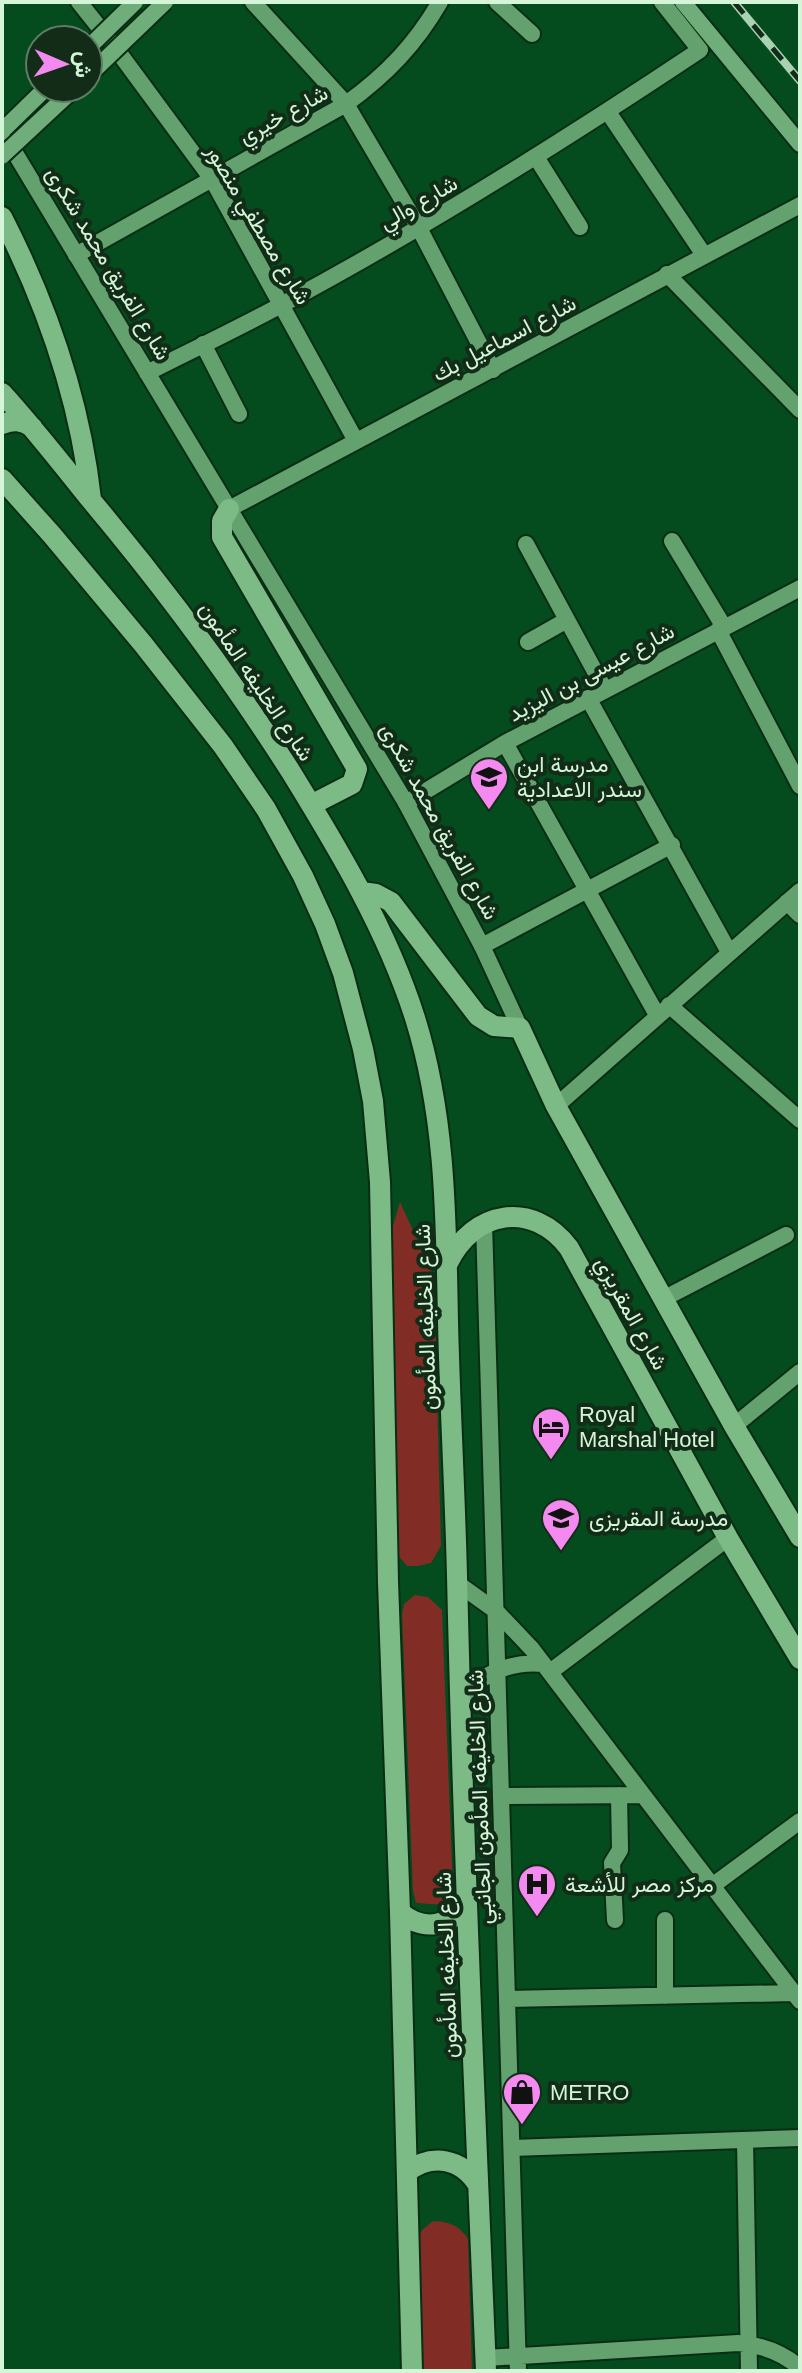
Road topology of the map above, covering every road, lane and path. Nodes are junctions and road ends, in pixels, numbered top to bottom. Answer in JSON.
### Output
{"nodes":[{"id":1,"x":79,"y":2,"type":"edge"},
{"id":2,"x":135,"y":2,"type":"edge"},
{"id":3,"x":163,"y":2,"type":"edge"},
{"id":4,"x":253,"y":2,"type":"edge"},
{"id":5,"x":440,"y":2,"type":"edge"},
{"id":6,"x":497,"y":2,"type":"edge"},
{"id":7,"x":662,"y":2,"type":"edge"},
{"id":8,"x":683,"y":2,"type":"edge"},
{"id":9,"x":104,"y":32,"type":"edge"},
{"id":10,"x":532,"y":34,"type":"dead end"},
{"id":11,"x":114,"y":46,"type":"junction"},
{"id":12,"x":104,"y":56,"type":"edge"},
{"id":13,"x":104,"y":58,"type":"edge"},
{"id":14,"x":33,"y":104,"type":"edge"},
{"id":15,"x":49,"y":104,"type":"edge"},
{"id":16,"x":53,"y":104,"type":"edge"},
{"id":17,"x":346,"y":104,"type":"junction"},
{"id":18,"x":608,"y":112,"type":"junction"},
{"id":19,"x":4,"y":140,"type":"edge"},
{"id":20,"x":800,"y":144,"type":"edge"},
{"id":21,"x":536,"y":157,"type":"junction"},
{"id":22,"x":212,"y":179,"type":"junction"},
{"id":23,"x":800,"y":205,"type":"edge"},
{"id":24,"x":2,"y":217,"type":"edge"},
{"id":25,"x":580,"y":227,"type":"dead end"},
{"id":26,"x":419,"y":228,"type":"junction"},
{"id":27,"x":76,"y":255,"type":"junction"},
{"id":28,"x":704,"y":255,"type":"junction"},
{"id":29,"x":667,"y":274,"type":"junction"},
{"id":30,"x":282,"y":304,"type":"junction"},
{"id":31,"x":203,"y":344,"type":"junction"},
{"id":32,"x":493,"y":370,"type":"junction"},
{"id":33,"x":147,"y":373,"type":"junction"},
{"id":34,"x":2,"y":393,"type":"edge"},
{"id":35,"x":800,"y":410,"type":"edge"},
{"id":36,"x":239,"y":414,"type":"dead end"},
{"id":37,"x":2,"y":424,"type":"edge"},
{"id":38,"x":32,"y":427,"type":"junction"},
{"id":39,"x":356,"y":441,"type":"junction"},
{"id":40,"x":2,"y":479,"type":"edge"},
{"id":41,"x":91,"y":499,"type":"junction"},
{"id":42,"x":229,"y":509,"type":"junction"},
{"id":43,"x":672,"y":541,"type":"dead end"},
{"id":44,"x":526,"y":544,"type":"dead end"},
{"id":45,"x":800,"y":588,"type":"edge"},
{"id":46,"x":567,"y":620,"type":"junction"},
{"id":47,"x":721,"y":629,"type":"junction"},
{"id":48,"x":528,"y":642,"type":"dead end"},
{"id":49,"x":605,"y":690,"type":"junction"},
{"id":50,"x":588,"y":698,"type":"junction"},
{"id":51,"x":505,"y":743,"type":"junction"},
{"id":52,"x":800,"y":786,"type":"edge"},
{"id":53,"x":406,"y":803,"type":"junction"},
{"id":54,"x":311,"y":805,"type":"junction"},
{"id":55,"x":672,"y":845,"type":"junction"},
{"id":56,"x":587,"y":890,"type":"junction"},
{"id":57,"x":361,"y":892,"type":"junction"},
{"id":58,"x":794,"y":897,"type":"edge"},
{"id":59,"x":800,"y":915,"type":"edge"},
{"id":60,"x":482,"y":946,"type":"junction"},
{"id":61,"x":729,"y":952,"type":"junction"},
{"id":62,"x":663,"y":1010,"type":"junction"},
{"id":63,"x":520,"y":1028,"type":"junction"},
{"id":64,"x":556,"y":1106,"type":"junction"},
{"id":65,"x":800,"y":1120,"type":"edge"},
{"id":66,"x":484,"y":1223,"type":"junction"},
{"id":67,"x":786,"y":1235,"type":"dead end"},
{"id":68,"x":448,"y":1263,"type":"junction"},
{"id":69,"x":663,"y":1299,"type":"junction"},
{"id":70,"x":800,"y":1372,"type":"edge"},
{"id":71,"x":734,"y":1426,"type":"junction"},
{"id":72,"x":800,"y":1537,"type":"edge"},
{"id":73,"x":728,"y":1538,"type":"junction"},
{"id":74,"x":457,"y":1583,"type":"junction"},
{"id":75,"x":496,"y":1611,"type":"junction"},
{"id":76,"x":800,"y":1659,"type":"edge"},
{"id":77,"x":546,"y":1668,"type":"junction"},
{"id":78,"x":497,"y":1670,"type":"junction"},
{"id":79,"x":461,"y":1698,"type":"junction"},
{"id":80,"x":619,"y":1795,"type":"junction"},
{"id":81,"x":643,"y":1795,"type":"junction"},
{"id":82,"x":501,"y":1796,"type":"junction"},
{"id":83,"x":800,"y":1821,"type":"edge"},
{"id":84,"x":712,"y":1886,"type":"junction"},
{"id":85,"x":467,"y":1903,"type":"junction"},
{"id":86,"x":400,"y":1912,"type":"junction"},
{"id":87,"x":615,"y":1920,"type":"dead end"},
{"id":88,"x":665,"y":1920,"type":"dead end"},
{"id":89,"x":665,"y":1996,"type":"junction"},
{"id":90,"x":797,"y":1997,"type":"edge"},
{"id":91,"x":507,"y":1999,"type":"junction"},
{"id":92,"x":800,"y":2138,"type":"edge"},
{"id":93,"x":745,"y":2140,"type":"junction"},
{"id":94,"x":512,"y":2148,"type":"junction"},
{"id":95,"x":407,"y":2172,"type":"junction"},
{"id":96,"x":478,"y":2185,"type":"junction"},
{"id":97,"x":748,"y":2344,"type":"junction"},
{"id":98,"x":518,"y":2363,"type":"edge"},
{"id":99,"x":486,"y":2364,"type":"edge"},
{"id":100,"x":800,"y":2368,"type":"edge"},
{"id":101,"x":412,"y":2371,"type":"edge"},
{"id":102,"x":749,"y":2371,"type":"edge"}],
"edges":[{"from":1,"to":11,"type":"street","name":"شارع مصطفي منصور"},
{"from":2,"to":9,"type":"main road","bridge":true},
{"from":3,"to":11,"type":"street"},
{"from":3,"to":13,"type":"main road","bridge":true},
{"from":4,"to":17,"type":"street"},
{"from":5,"to":17,"type":"street","name":"شارع خيري"},
{"from":6,"to":10,"type":"street"},
{"from":7,"to":18,"type":"street","name":"شارع والي"},
{"from":8,"to":20,"type":"main road"},
{"from":11,"to":12,"type":"street"},
{"from":11,"to":22,"type":"street","name":"شارع مصطفي منصور"},
{"from":14,"to":19,"type":"main road"},
{"from":15,"to":19,"type":"street"},
{"from":16,"to":19,"type":"main road","bridge":true},
{"from":17,"to":22,"type":"street","name":"شارع خيري"},
{"from":17,"to":26,"type":"street"},
{"from":18,"to":21,"type":"street","name":"شارع والي"},
{"from":18,"to":28,"type":"street"},
{"from":19,"to":27,"type":"street","name":"شارع الفريق محمد شكرى"},
{"from":21,"to":25,"type":"street"},
{"from":21,"to":26,"type":"street","name":"شارع والي"},
{"from":22,"to":27,"type":"street","name":"شارع خيري"},
{"from":22,"to":30,"type":"street","name":"شارع مصطفي منصور"},
{"from":23,"to":28,"type":"street","name":"شارع اسماعيل بك"},
{"from":24,"to":41,"type":"main road"},
{"from":26,"to":30,"type":"street","name":"شارع والي"},
{"from":26,"to":32,"type":"street"},
{"from":27,"to":33,"type":"street","name":"شارع الفريق محمد شكرى"},
{"from":28,"to":29,"type":"street","name":"شارع اسماعيل بك"},
{"from":29,"to":32,"type":"street","name":"شارع اسماعيل بك"},
{"from":29,"to":35,"type":"street"},
{"from":30,"to":31,"type":"street","name":"شارع والي"},
{"from":30,"to":39,"type":"street","name":"شارع مصطفي منصور"},
{"from":31,"to":33,"type":"street","name":"شارع والي"},
{"from":31,"to":36,"type":"street"},
{"from":32,"to":39,"type":"street","name":"شارع اسماعيل بك"},
{"from":33,"to":42,"type":"street","name":"شارع الفريق محمد شكرى"},
{"from":34,"to":38,"type":"main road","name":"شارع الخليفه المأمون"},
{"from":37,"to":38,"type":"main road"},
{"from":38,"to":41,"type":"main road","name":"شارع الخليفه المأمون"},
{"from":39,"to":42,"type":"street","name":"شارع اسماعيل بك"},
{"from":40,"to":86,"type":"main road","name":"شارع الخليفه المأمون"},
{"from":41,"to":54,"type":"main road","name":"شارع الخليفه المأمون"},
{"from":42,"to":53,"type":"street","name":"شارع الفريق محمد شكرى"},
{"from":42,"to":54,"type":"main road"},
{"from":43,"to":47,"type":"street"},
{"from":44,"to":46,"type":"street"},
{"from":45,"to":47,"type":"street","name":"شارع عيسى بن اليزيد"},
{"from":46,"to":48,"type":"street"},
{"from":46,"to":49,"type":"street"},
{"from":47,"to":49,"type":"street","name":"شارع عيسى بن اليزيد"},
{"from":47,"to":52,"type":"street"},
{"from":49,"to":50,"type":"street","name":"شارع عيسى بن اليزيد"},
{"from":50,"to":51,"type":"street","name":"شارع عيسى بن اليزيد"},
{"from":50,"to":55,"type":"street"},
{"from":51,"to":53,"type":"street","name":"شارع عيسى بن اليزيد"},
{"from":51,"to":56,"type":"street"},
{"from":53,"to":60,"type":"street","name":"شارع الفريق محمد شكرى"},
{"from":54,"to":57,"type":"main road","name":"شارع الخليفه المأمون"},
{"from":55,"to":56,"type":"street"},
{"from":55,"to":61,"type":"street"},
{"from":56,"to":60,"type":"street"},
{"from":56,"to":62,"type":"street"},
{"from":57,"to":63,"type":"main road"},
{"from":57,"to":68,"type":"main road","name":"شارع الخليفه المأمون"},
{"from":58,"to":59,"type":"street"},
{"from":58,"to":61,"type":"street"},
{"from":60,"to":63,"type":"street","name":"شارع الفريق محمد شكرى"},
{"from":61,"to":62,"type":"street"},
{"from":62,"to":64,"type":"street"},
{"from":62,"to":65,"type":"street"},
{"from":63,"to":64,"type":"main road","name":"شارع الفريق محمد شكرى"},
{"from":64,"to":69,"type":"main road","name":"شارع الفريق محمد شكرى"},
{"from":66,"to":68,"type":"main road"},
{"from":66,"to":73,"type":"main road","name":"شارع المقريزي"},
{"from":66,"to":75,"type":"street","name":"شارع الخليفه المأمون الجانبي"},
{"from":67,"to":69,"type":"street"},
{"from":68,"to":74,"type":"main road","name":"شارع الخليفه المأمون"},
{"from":69,"to":71,"type":"main road","name":"شارع الفريق محمد شكرى"},
{"from":70,"to":71,"type":"street"},
{"from":71,"to":72,"type":"main road","name":"شارع الفريق محمد شكرى"},
{"from":73,"to":76,"type":"main road","name":"شارع المقريزي"},
{"from":73,"to":77,"type":"street"},
{"from":74,"to":75,"type":"street"},
{"from":74,"to":79,"type":"main road","name":"شارع الخليفه المأمون"},
{"from":75,"to":77,"type":"street"},
{"from":75,"to":78,"type":"street","name":"شارع الخليفه المأمون الجانبي"},
{"from":77,"to":78,"type":"street"},
{"from":77,"to":81,"type":"street"},
{"from":78,"to":79,"type":"street"},
{"from":78,"to":82,"type":"street","name":"شارع الخليفه المأمون الجانبي"},
{"from":79,"to":85,"type":"main road","name":"شارع الخليفه المأمون"},
{"from":80,"to":81,"type":"street"},
{"from":80,"to":82,"type":"street"},
{"from":80,"to":87,"type":"street"},
{"from":81,"to":84,"type":"street"},
{"from":82,"to":91,"type":"street","name":"شارع الخليفه المأمون الجانبي"},
{"from":83,"to":84,"type":"street"},
{"from":84,"to":90,"type":"street"},
{"from":85,"to":86,"type":"main road"},
{"from":85,"to":96,"type":"main road","name":"شارع الخليفه المأمون"},
{"from":86,"to":95,"type":"main road","name":"شارع الخليفه المأمون"},
{"from":88,"to":89,"type":"street"},
{"from":89,"to":90,"type":"street"},
{"from":89,"to":91,"type":"street"},
{"from":91,"to":94,"type":"street","name":"شارع الخليفه المأمون الجانبي"},
{"from":92,"to":93,"type":"street"},
{"from":93,"to":94,"type":"street"},
{"from":93,"to":97,"type":"street"},
{"from":94,"to":98,"type":"street","name":"شارع الخليفه المأمون الجانبي"},
{"from":95,"to":96,"type":"main road"},
{"from":95,"to":101,"type":"main road","name":"شارع الخليفه المأمون"},
{"from":96,"to":99,"type":"main road","name":"شارع الخليفه المأمون"},
{"from":97,"to":98,"type":"street"},
{"from":97,"to":100,"type":"street"},
{"from":97,"to":102,"type":"street"},
{"from":98,"to":99,"type":"street"}]}
